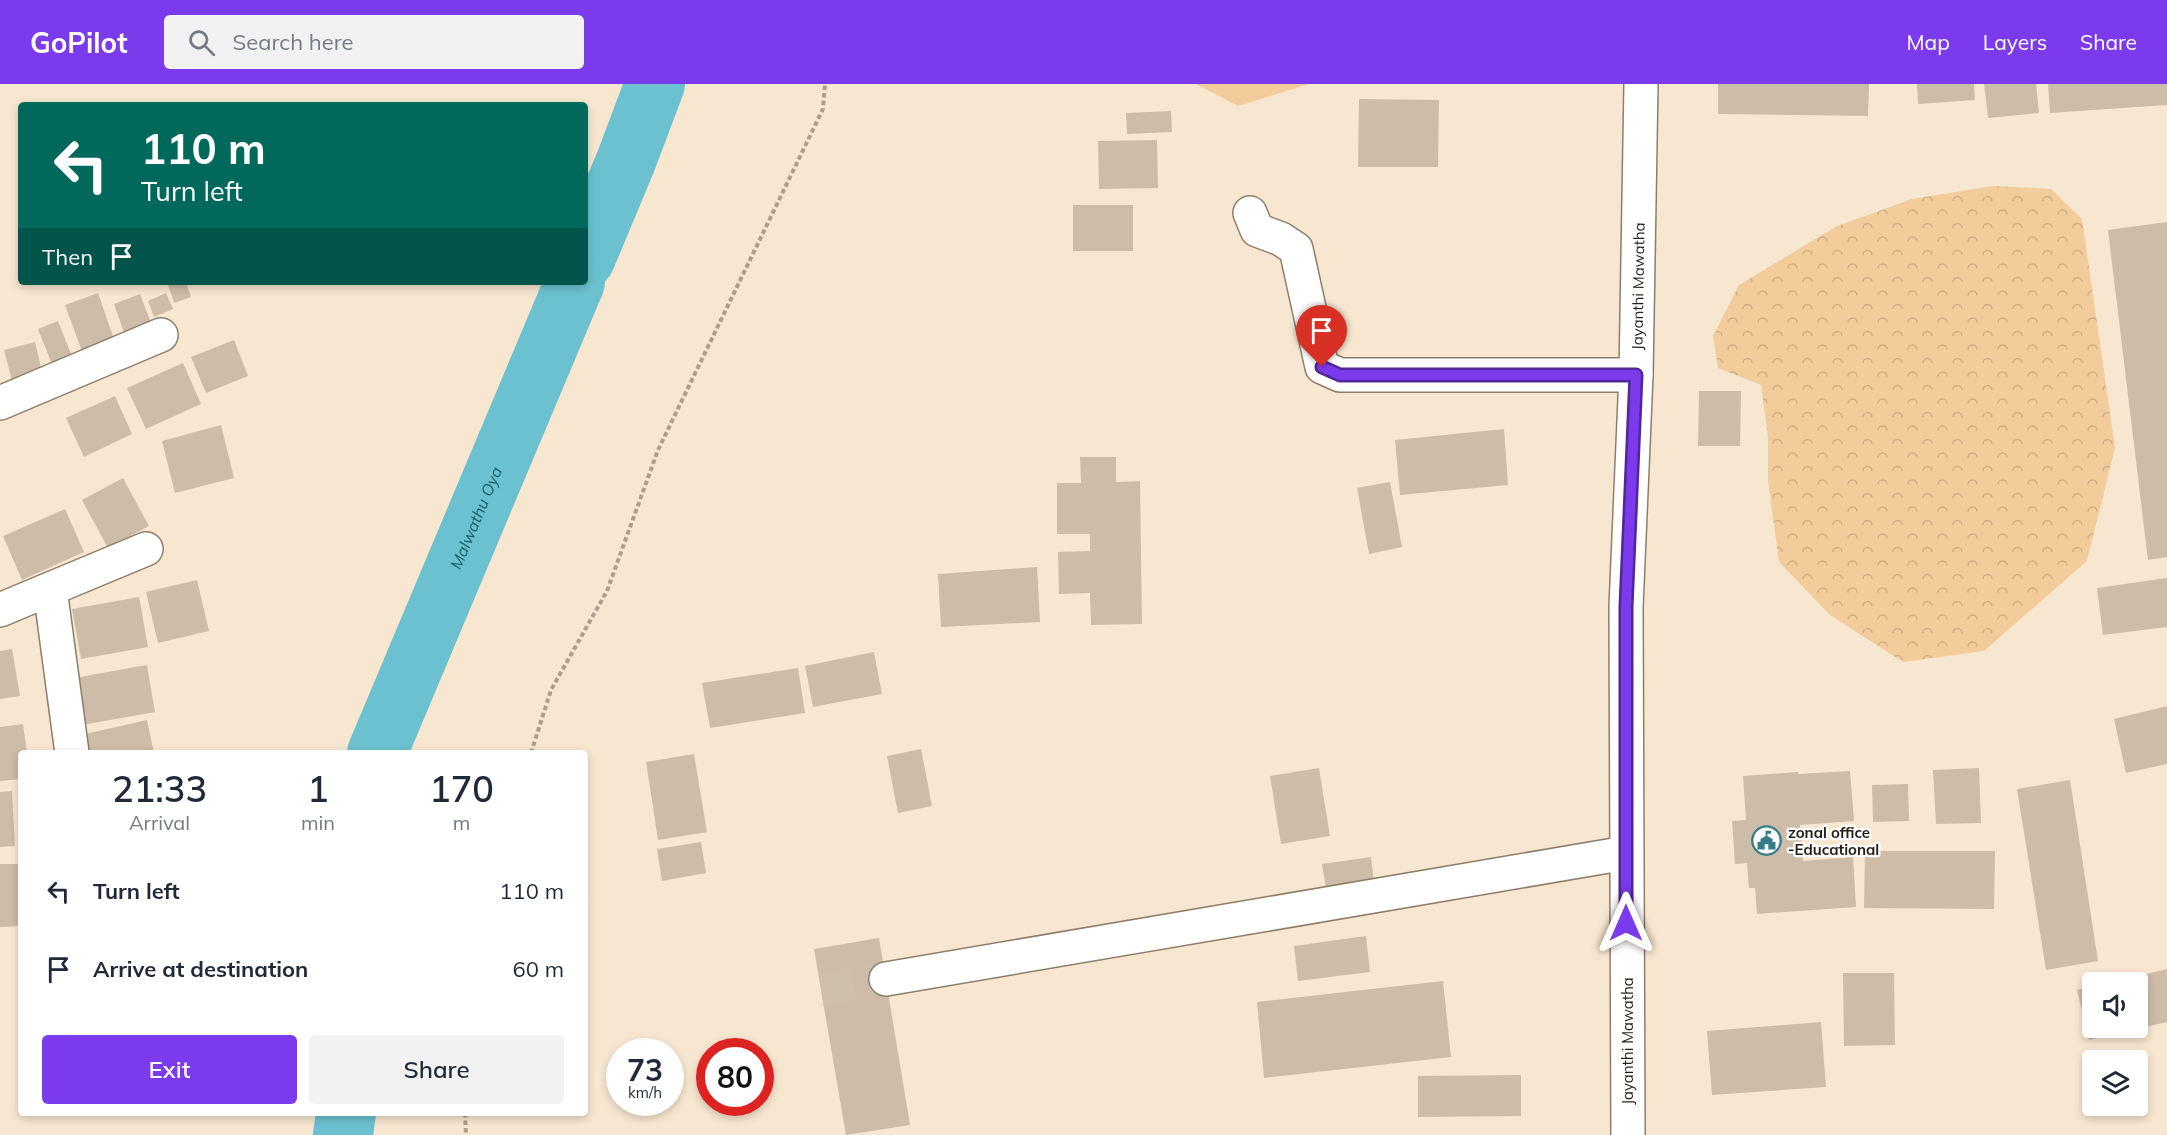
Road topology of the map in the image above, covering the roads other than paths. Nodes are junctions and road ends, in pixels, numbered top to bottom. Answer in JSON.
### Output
{"nodes":[{"id":1,"x":1641,"y":84,"type":"edge"},
{"id":2,"x":1250,"y":213,"type":"dead end"},
{"id":3,"x":161,"y":335,"type":"dead end"},
{"id":4,"x":1636,"y":375,"type":"junction"},
{"id":5,"x":0,"y":403,"type":"edge"},
{"id":6,"x":147,"y":549,"type":"dead end"},
{"id":7,"x":50,"y":590,"type":"junction"},
{"id":8,"x":0,"y":610,"type":"edge"},
{"id":9,"x":72,"y":750,"type":"edge"},
{"id":10,"x":1626,"y":853,"type":"junction"},
{"id":11,"x":886,"y":979,"type":"tunnel mouth"},
{"id":12,"x":1628,"y":1135,"type":"edge"}],
"edges":[{"from":1,"to":4,"type":"main road","name":"Jayanthi Mawatha"},
{"from":2,"to":4,"type":"main road"},
{"from":3,"to":5,"type":"main road"},
{"from":4,"to":10,"type":"main road","name":"Jayanthi Mawatha"},
{"from":6,"to":7,"type":"main road"},
{"from":7,"to":8,"type":"main road"},
{"from":7,"to":9,"type":"main road"},
{"from":10,"to":11,"type":"main road"},
{"from":10,"to":12,"type":"main road","name":"Jayanthi Mawatha"}]}
